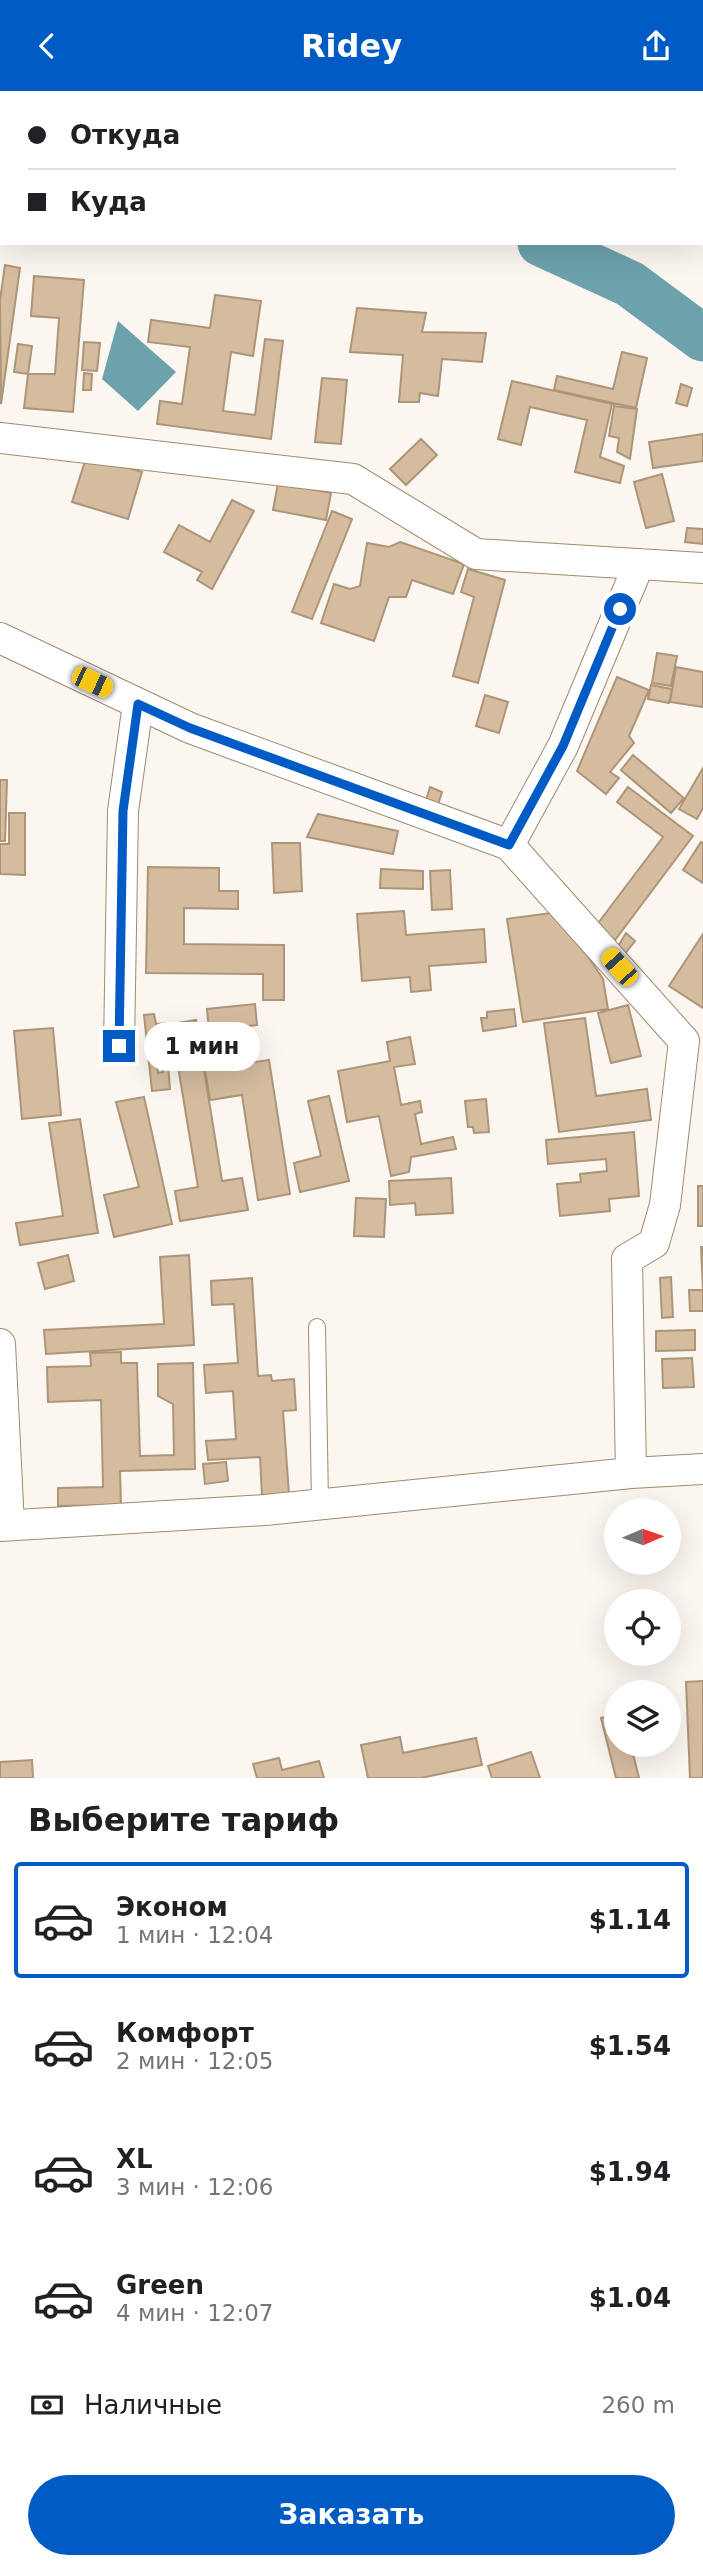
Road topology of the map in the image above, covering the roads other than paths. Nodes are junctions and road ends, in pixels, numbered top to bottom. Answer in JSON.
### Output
{"nodes":[{"id":1,"x":0,"y":438,"type":"edge"},
{"id":2,"x":639,"y":564,"type":"junction"},
{"id":3,"x":703,"y":568,"type":"edge"},
{"id":4,"x":0,"y":638,"type":"edge"},
{"id":5,"x":138,"y":704,"type":"junction"},
{"id":6,"x":509,"y":845,"type":"junction"},
{"id":7,"x":119,"y":1046,"type":"dead end"},
{"id":8,"x":317,"y":1327,"type":"dead end"},
{"id":9,"x":0,"y":1344,"type":"edge"},
{"id":10,"x":703,"y":1469,"type":"edge"},
{"id":11,"x":631,"y":1473,"type":"junction"},
{"id":12,"x":320,"y":1504,"type":"junction"},
{"id":13,"x":5,"y":1526,"type":"edge"}],
"edges":[{"from":1,"to":2,"type":"street"},
{"from":2,"to":3,"type":"street"},
{"from":2,"to":6,"type":"street"},
{"from":4,"to":5,"type":"street"},
{"from":5,"to":6,"type":"street"},
{"from":5,"to":7,"type":"street"},
{"from":6,"to":11,"type":"street"},
{"from":8,"to":12,"type":"lane"},
{"from":9,"to":13,"type":"street"},
{"from":10,"to":11,"type":"street"},
{"from":11,"to":12,"type":"street"},
{"from":12,"to":13,"type":"street"}]}
